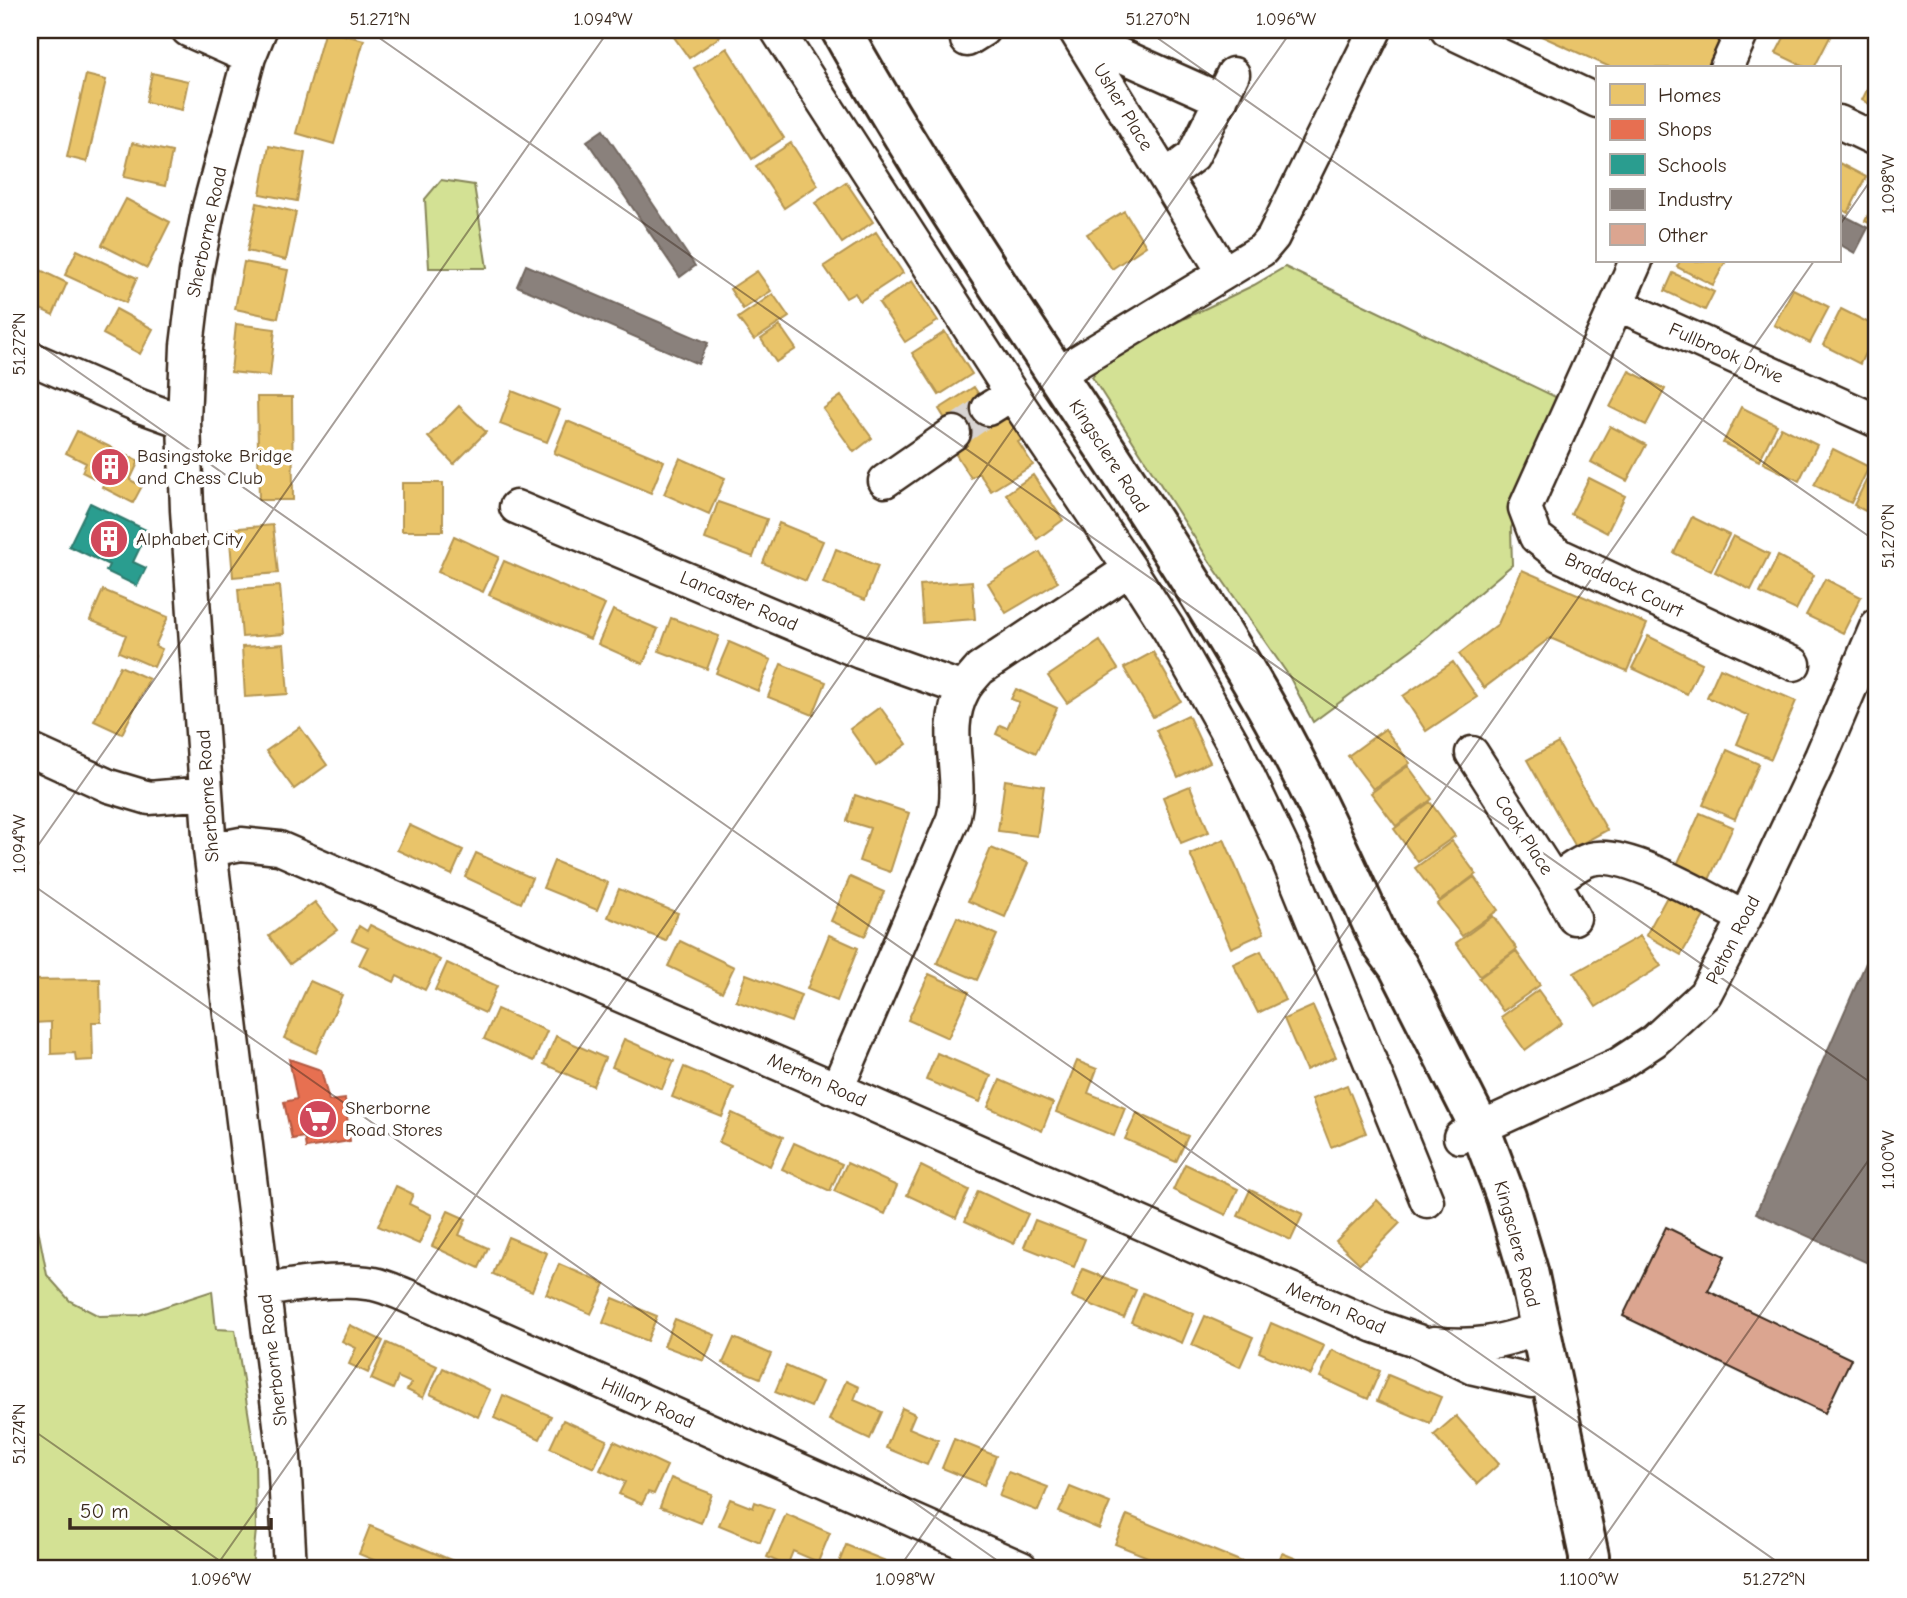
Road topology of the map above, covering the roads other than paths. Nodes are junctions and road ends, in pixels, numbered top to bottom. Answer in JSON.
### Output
{"nodes":[{"id":1,"x":188,"y":30,"type":"edge"},
{"id":2,"x":777,"y":30,"type":"edge"},
{"id":3,"x":841,"y":30,"type":"edge"},
{"id":4,"x":1375,"y":30,"type":"edge"},
{"id":5,"x":1447,"y":30,"type":"edge"},
{"id":6,"x":1743,"y":30,"type":"edge"},
{"id":7,"x":1078,"y":33,"type":"edge"},
{"id":8,"x":254,"y":44,"type":"edge"},
{"id":9,"x":1727,"y":66,"type":"edge"},
{"id":10,"x":873,"y":89,"type":"junction"},
{"id":11,"x":1596,"y":101,"type":"edge"},
{"id":12,"x":832,"y":116,"type":"junction"},
{"id":13,"x":1840,"y":122,"type":"edge"},
{"id":14,"x":1877,"y":140,"type":"edge"},
{"id":15,"x":1166,"y":177,"type":"junction"},
{"id":16,"x":1636,"y":262,"type":"edge"},
{"id":17,"x":1224,"y":273,"type":"junction"},
{"id":18,"x":1617,"y":304,"type":"junction"},
{"id":19,"x":30,"y":358,"type":"edge"},
{"id":20,"x":1056,"y":375,"type":"junction"},
{"id":21,"x":1877,"y":421,"type":"edge"},
{"id":22,"x":184,"y":422,"type":"junction"},
{"id":23,"x":954,"y":433,"type":"tunnel mouth"},
{"id":24,"x":887,"y":484,"type":"dead end"},
{"id":25,"x":516,"y":507,"type":"dead end"},
{"id":26,"x":1130,"y":569,"type":"junction"},
{"id":27,"x":1877,"y":625,"type":"edge"},
{"id":28,"x":1794,"y":664,"type":"dead end"},
{"id":29,"x":964,"y":689,"type":"junction"},
{"id":30,"x":30,"y":750,"type":"edge"},
{"id":31,"x":1472,"y":753,"type":"dead end"},
{"id":32,"x":206,"y":793,"type":"junction"},
{"id":33,"x":1331,"y":832,"type":"junction"},
{"id":34,"x":211,"y":849,"type":"junction"},
{"id":35,"x":1286,"y":855,"type":"junction"},
{"id":36,"x":1554,"y":881,"type":"junction"},
{"id":37,"x":1574,"y":918,"type":"dead end"},
{"id":38,"x":1745,"y":918,"type":"junction"},
{"id":39,"x":837,"y":1089,"type":"junction"},
{"id":40,"x":1470,"y":1133,"type":"junction"},
{"id":41,"x":1427,"y":1202,"type":"dead end"},
{"id":42,"x":265,"y":1290,"type":"junction"},
{"id":43,"x":1531,"y":1332,"type":"junction"},
{"id":44,"x":1418,"y":1341,"type":"junction"},
{"id":45,"x":1541,"y":1380,"type":"junction"},
{"id":46,"x":290,"y":1568,"type":"edge"},
{"id":47,"x":1021,"y":1568,"type":"edge"},
{"id":48,"x":1578,"y":1568,"type":"edge"},
{"id":49,"x":1589,"y":1568,"type":"edge"}],
"edges":[{"from":1,"to":8,"type":"street"},
{"from":2,"to":12,"type":"street"},
{"from":3,"to":10,"type":"street","name":"Kingsclere Road"},
{"from":4,"to":17,"type":"street"},
{"from":5,"to":11,"type":"street"},
{"from":6,"to":9,"type":"street"},
{"from":7,"to":15,"type":"street","name":"Usher Place"},
{"from":7,"to":15,"type":"street","name":"Usher Place"},
{"from":8,"to":22,"type":"street","name":"Sherborne Road"},
{"from":10,"to":12,"type":"street"},
{"from":10,"to":20,"type":"street","name":"Kingsclere Road"},
{"from":12,"to":26,"type":"street"},
{"from":13,"to":14,"type":"street"},
{"from":15,"to":17,"type":"street","name":"Usher Place"},
{"from":16,"to":18,"type":"street"},
{"from":17,"to":20,"type":"street"},
{"from":18,"to":21,"type":"street","name":"Fullbrook Drive"},
{"from":18,"to":28,"type":"street","name":"Braddock Court"},
{"from":19,"to":22,"type":"street"},
{"from":20,"to":33,"type":"street","name":"Kingsclere Road"},
{"from":22,"to":32,"type":"street","name":"Sherborne Road"},
{"from":23,"to":24,"type":"street"},
{"from":25,"to":29,"type":"street","name":"Lancaster Road"},
{"from":26,"to":29,"type":"street"},
{"from":26,"to":35,"type":"street"},
{"from":27,"to":38,"type":"street","name":"Pelton Road"},
{"from":29,"to":39,"type":"street"},
{"from":30,"to":32,"type":"street"},
{"from":31,"to":36,"type":"street","name":"Cook Place"},
{"from":32,"to":34,"type":"street","name":"Sherborne Road"},
{"from":33,"to":35,"type":"street"},
{"from":33,"to":40,"type":"street","name":"Kingsclere Road"},
{"from":34,"to":39,"type":"street","name":"Merton Road"},
{"from":34,"to":42,"type":"street","name":"Sherborne Road"},
{"from":35,"to":41,"type":"street"},
{"from":36,"to":37,"type":"street"},
{"from":36,"to":38,"type":"street","name":"Cook Place"},
{"from":38,"to":40,"type":"street","name":"Pelton Road"},
{"from":39,"to":44,"type":"street","name":"Merton Road"},
{"from":40,"to":43,"type":"street","name":"Kingsclere Road"},
{"from":42,"to":46,"type":"street","name":"Sherborne Road"},
{"from":42,"to":47,"type":"street","name":"Hillary Road"},
{"from":43,"to":44,"type":"street","name":"Merton Road"},
{"from":43,"to":45,"type":"street","name":"Kingsclere Road"},
{"from":44,"to":45,"type":"street","name":"Merton Road"},
{"from":45,"to":48,"type":"street","name":"Kingsclere Road"},
{"from":45,"to":49,"type":"street","name":"Kingsclere Road"}]}
